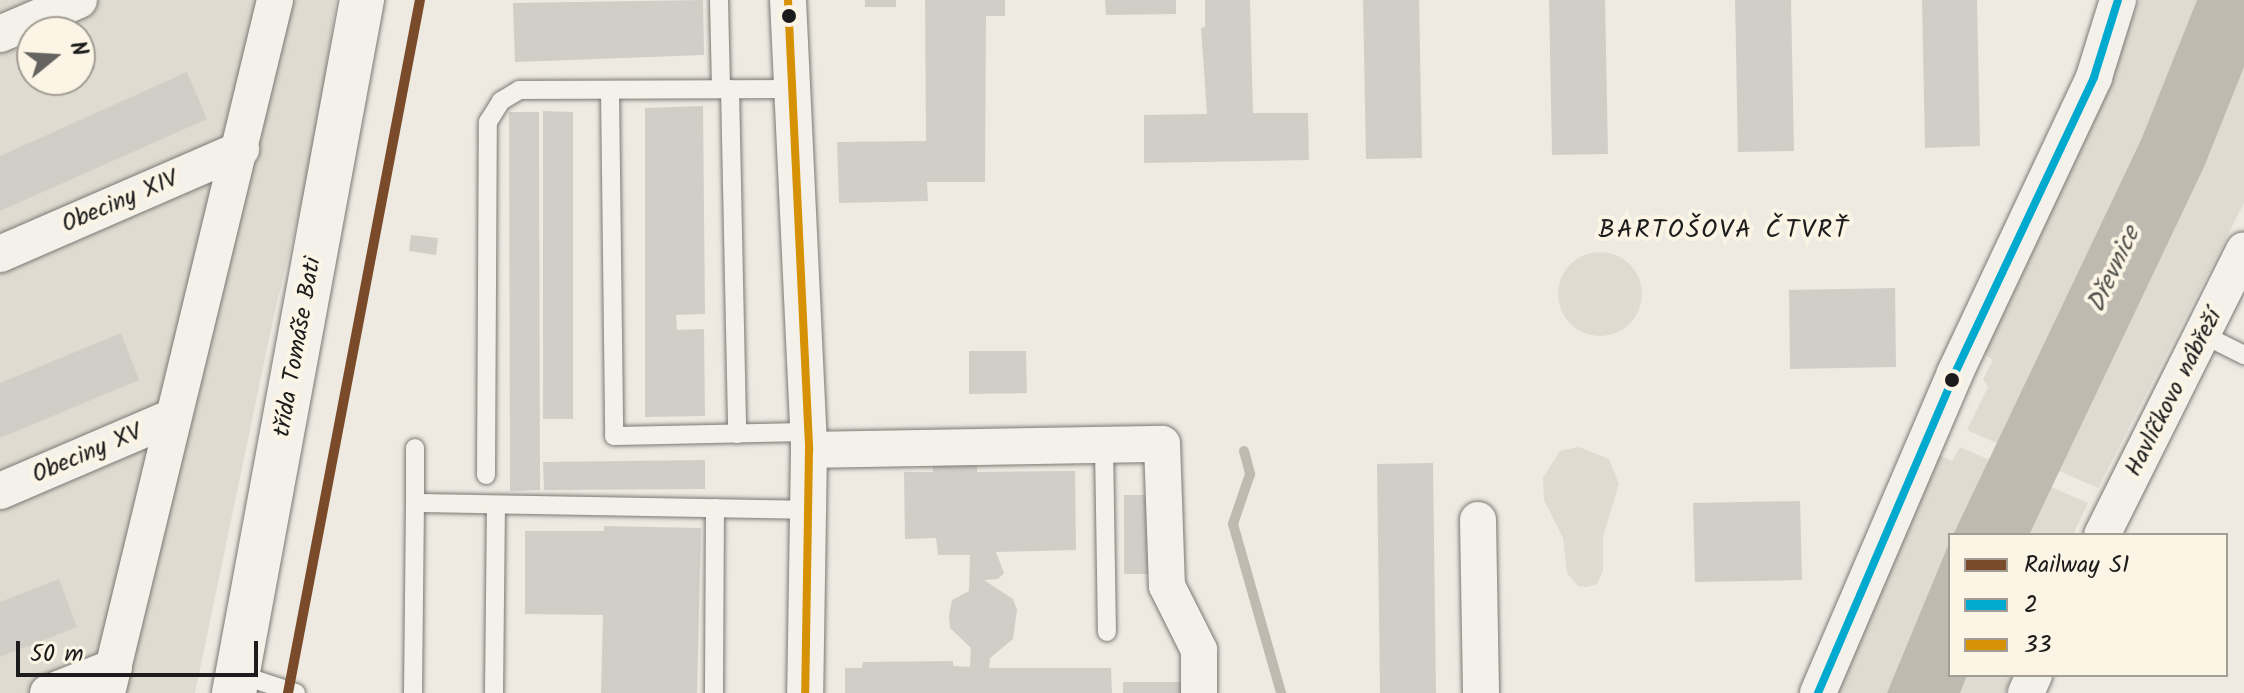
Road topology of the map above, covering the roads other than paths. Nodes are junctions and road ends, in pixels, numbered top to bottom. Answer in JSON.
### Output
{"nodes":[{"id":1,"x":79,"y":0,"type":"edge"},
{"id":2,"x":275,"y":0,"type":"edge"},
{"id":3,"x":362,"y":0,"type":"edge"},
{"id":4,"x":719,"y":0,"type":"edge"},
{"id":5,"x":788,"y":0,"type":"edge"},
{"id":6,"x":2118,"y":0,"type":"edge"},
{"id":7,"x":0,"y":34,"type":"edge"},
{"id":8,"x":726,"y":89,"type":"junction"},
{"id":9,"x":790,"y":89,"type":"junction"},
{"id":10,"x":610,"y":90,"type":"junction"},
{"id":11,"x":241,"y":149,"type":"junction"},
{"id":12,"x":2244,"y":250,"type":"edge"},
{"id":13,"x":0,"y":254,"type":"edge"},
{"id":14,"x":2204,"y":335,"type":"junction"},
{"id":15,"x":2244,"y":355,"type":"edge"},
{"id":16,"x":173,"y":417,"type":"junction"},
{"id":17,"x":737,"y":434,"type":"junction"},
{"id":18,"x":808,"y":441,"type":"junction"},
{"id":19,"x":1104,"y":445,"type":"junction"},
{"id":20,"x":415,"y":448,"type":"dead end"},
{"id":21,"x":486,"y":475,"type":"dead end"},
{"id":22,"x":0,"y":491,"type":"edge"},
{"id":23,"x":415,"y":503,"type":"junction"},
{"id":24,"x":496,"y":505,"type":"junction"},
{"id":25,"x":715,"y":508,"type":"junction"},
{"id":26,"x":808,"y":510,"type":"junction"},
{"id":27,"x":1478,"y":520,"type":"dead end"},
{"id":28,"x":2103,"y":533,"type":"edge"},
{"id":29,"x":1107,"y":632,"type":"dead end"},
{"id":30,"x":111,"y":680,"type":"edge"},
{"id":31,"x":236,"y":683,"type":"edge"},
{"id":32,"x":48,"y":693,"type":"edge"},
{"id":33,"x":296,"y":693,"type":"edge"},
{"id":34,"x":413,"y":693,"type":"edge"},
{"id":35,"x":494,"y":693,"type":"edge"},
{"id":36,"x":714,"y":693,"type":"edge"},
{"id":37,"x":805,"y":693,"type":"edge"},
{"id":38,"x":1199,"y":693,"type":"edge"},
{"id":39,"x":1481,"y":693,"type":"edge"},
{"id":40,"x":1818,"y":693,"type":"edge"}],
"edges":[{"from":1,"to":7,"type":"street"},
{"from":2,"to":11,"type":"street"},
{"from":3,"to":31,"type":"main road","name":"třída Tomáše Bati"},
{"from":4,"to":8,"type":"lane"},
{"from":5,"to":9,"type":"street"},
{"from":6,"to":40,"type":"street"},
{"from":8,"to":9,"type":"lane"},
{"from":8,"to":10,"type":"lane"},
{"from":8,"to":17,"type":"lane"},
{"from":9,"to":18,"type":"street"},
{"from":10,"to":17,"type":"lane"},
{"from":10,"to":21,"type":"lane"},
{"from":11,"to":13,"type":"street","name":"Obeciny XIV"},
{"from":11,"to":16,"type":"street"},
{"from":12,"to":14,"type":"street","name":"Havlíčkovo nábřeží"},
{"from":14,"to":15,"type":"lane"},
{"from":14,"to":28,"type":"street","name":"Havlíčkovo nábřeží"},
{"from":16,"to":22,"type":"street","name":"Obeciny XV"},
{"from":16,"to":30,"type":"street"},
{"from":17,"to":18,"type":"lane"},
{"from":18,"to":19,"type":"street"},
{"from":18,"to":26,"type":"street"},
{"from":19,"to":29,"type":"lane"},
{"from":19,"to":38,"type":"street"},
{"from":20,"to":23,"type":"lane"},
{"from":23,"to":24,"type":"lane"},
{"from":23,"to":34,"type":"lane"},
{"from":24,"to":25,"type":"lane"},
{"from":24,"to":35,"type":"lane"},
{"from":25,"to":26,"type":"lane"},
{"from":25,"to":36,"type":"lane"},
{"from":26,"to":37,"type":"street"},
{"from":27,"to":39,"type":"street"},
{"from":30,"to":32,"type":"street"},
{"from":31,"to":33,"type":"lane"}]}
